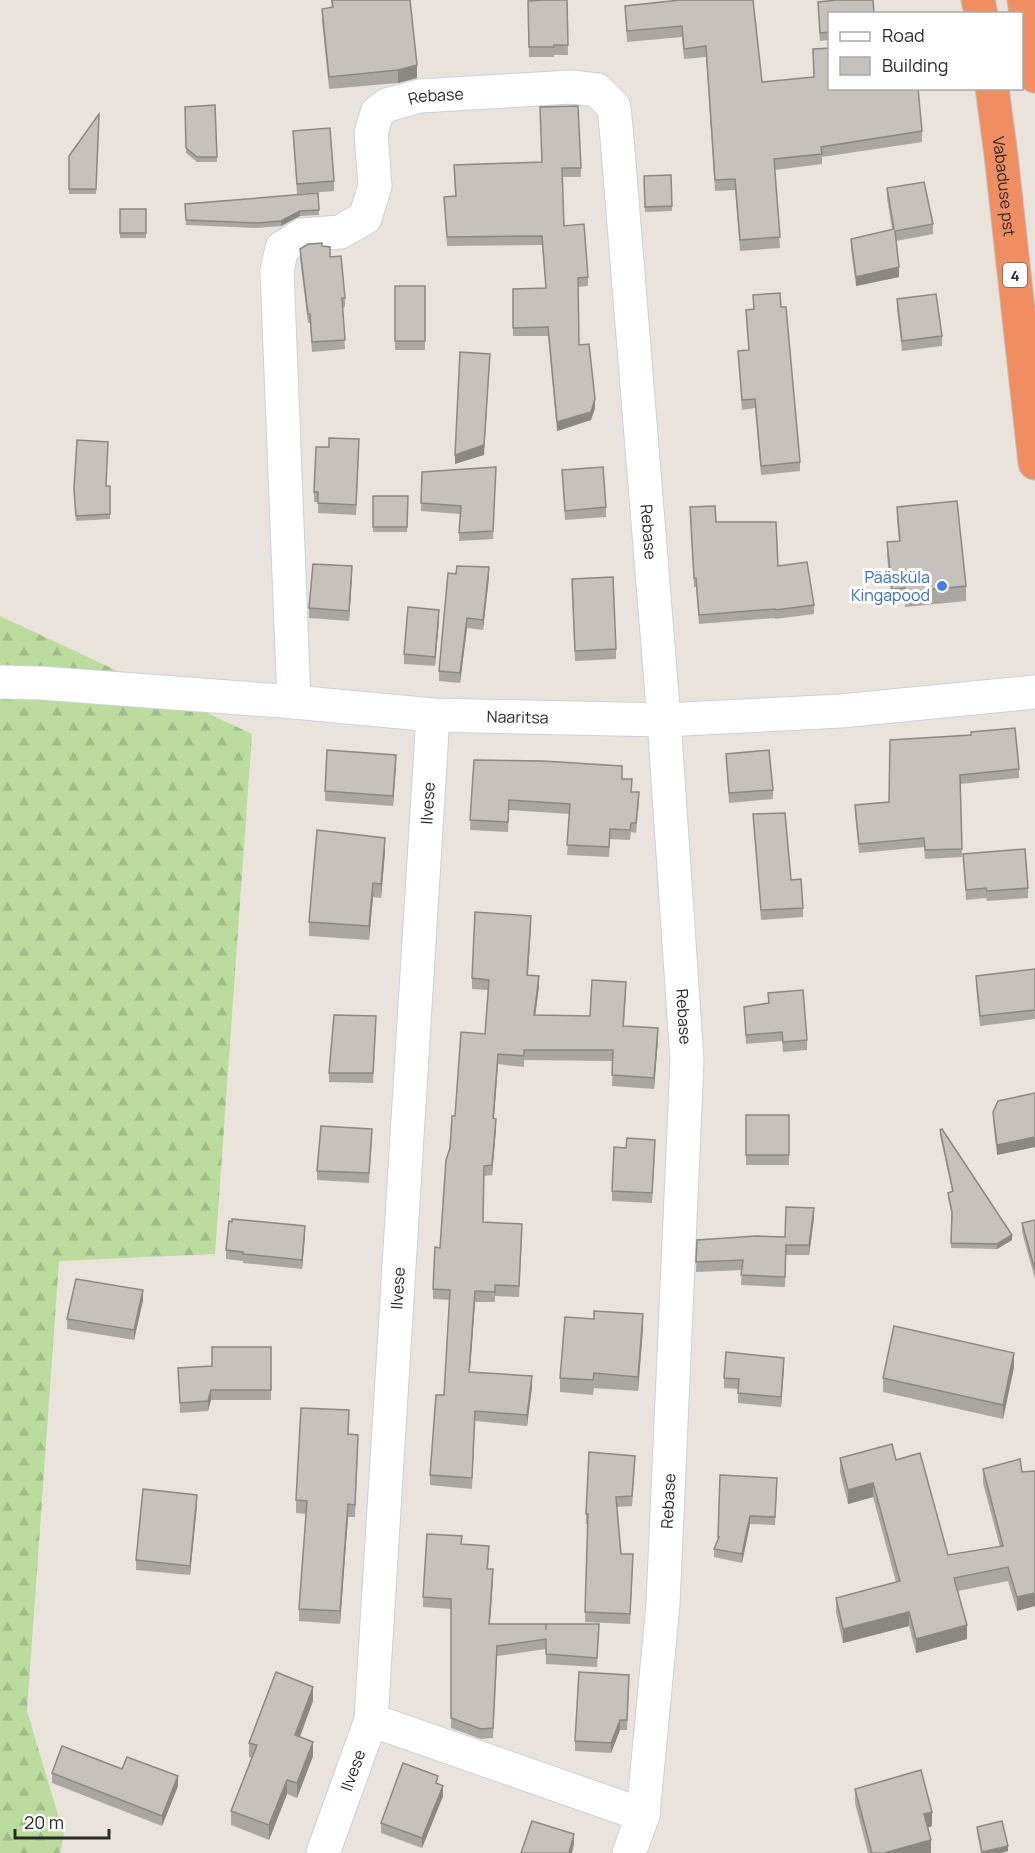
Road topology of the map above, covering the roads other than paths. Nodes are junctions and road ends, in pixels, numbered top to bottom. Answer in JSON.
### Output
{"nodes":[{"id":1,"x":1024,"y":0,"type":"edge"},
{"id":2,"x":1035,"y":76,"type":"edge"},
{"id":3,"x":992,"y":90,"type":"edge"},
{"id":4,"x":1035,"y":463,"type":"edge"},
{"id":5,"x":0,"y":682,"type":"edge"},
{"id":6,"x":1035,"y":692,"type":"edge"},
{"id":7,"x":294,"y":702,"type":"junction"},
{"id":8,"x":433,"y":715,"type":"junction"},
{"id":9,"x":664,"y":720,"type":"junction"},
{"id":10,"x":371,"y":1720,"type":"junction"},
{"id":11,"x":643,"y":1815,"type":"junction"},
{"id":12,"x":322,"y":1853,"type":"edge"},
{"id":13,"x":628,"y":1853,"type":"edge"}],
"edges":[{"from":1,"to":2,"type":"highway"},
{"from":3,"to":4,"type":"highway","name":"Vabaduse pst","number":"4"},
{"from":5,"to":7,"type":"street","name":"Naaritsa"},
{"from":6,"to":9,"type":"street","name":"Naaritsa"},
{"from":7,"to":8,"type":"street","name":"Naaritsa"},
{"from":7,"to":9,"type":"street","name":"Rebase"},
{"from":8,"to":9,"type":"street","name":"Naaritsa"},
{"from":8,"to":10,"type":"street","name":"Ilvese"},
{"from":9,"to":11,"type":"street","name":"Rebase"},
{"from":10,"to":11,"type":"street"},
{"from":10,"to":12,"type":"street","name":"Ilvese"},
{"from":11,"to":13,"type":"street","name":"Rebase"}]}
